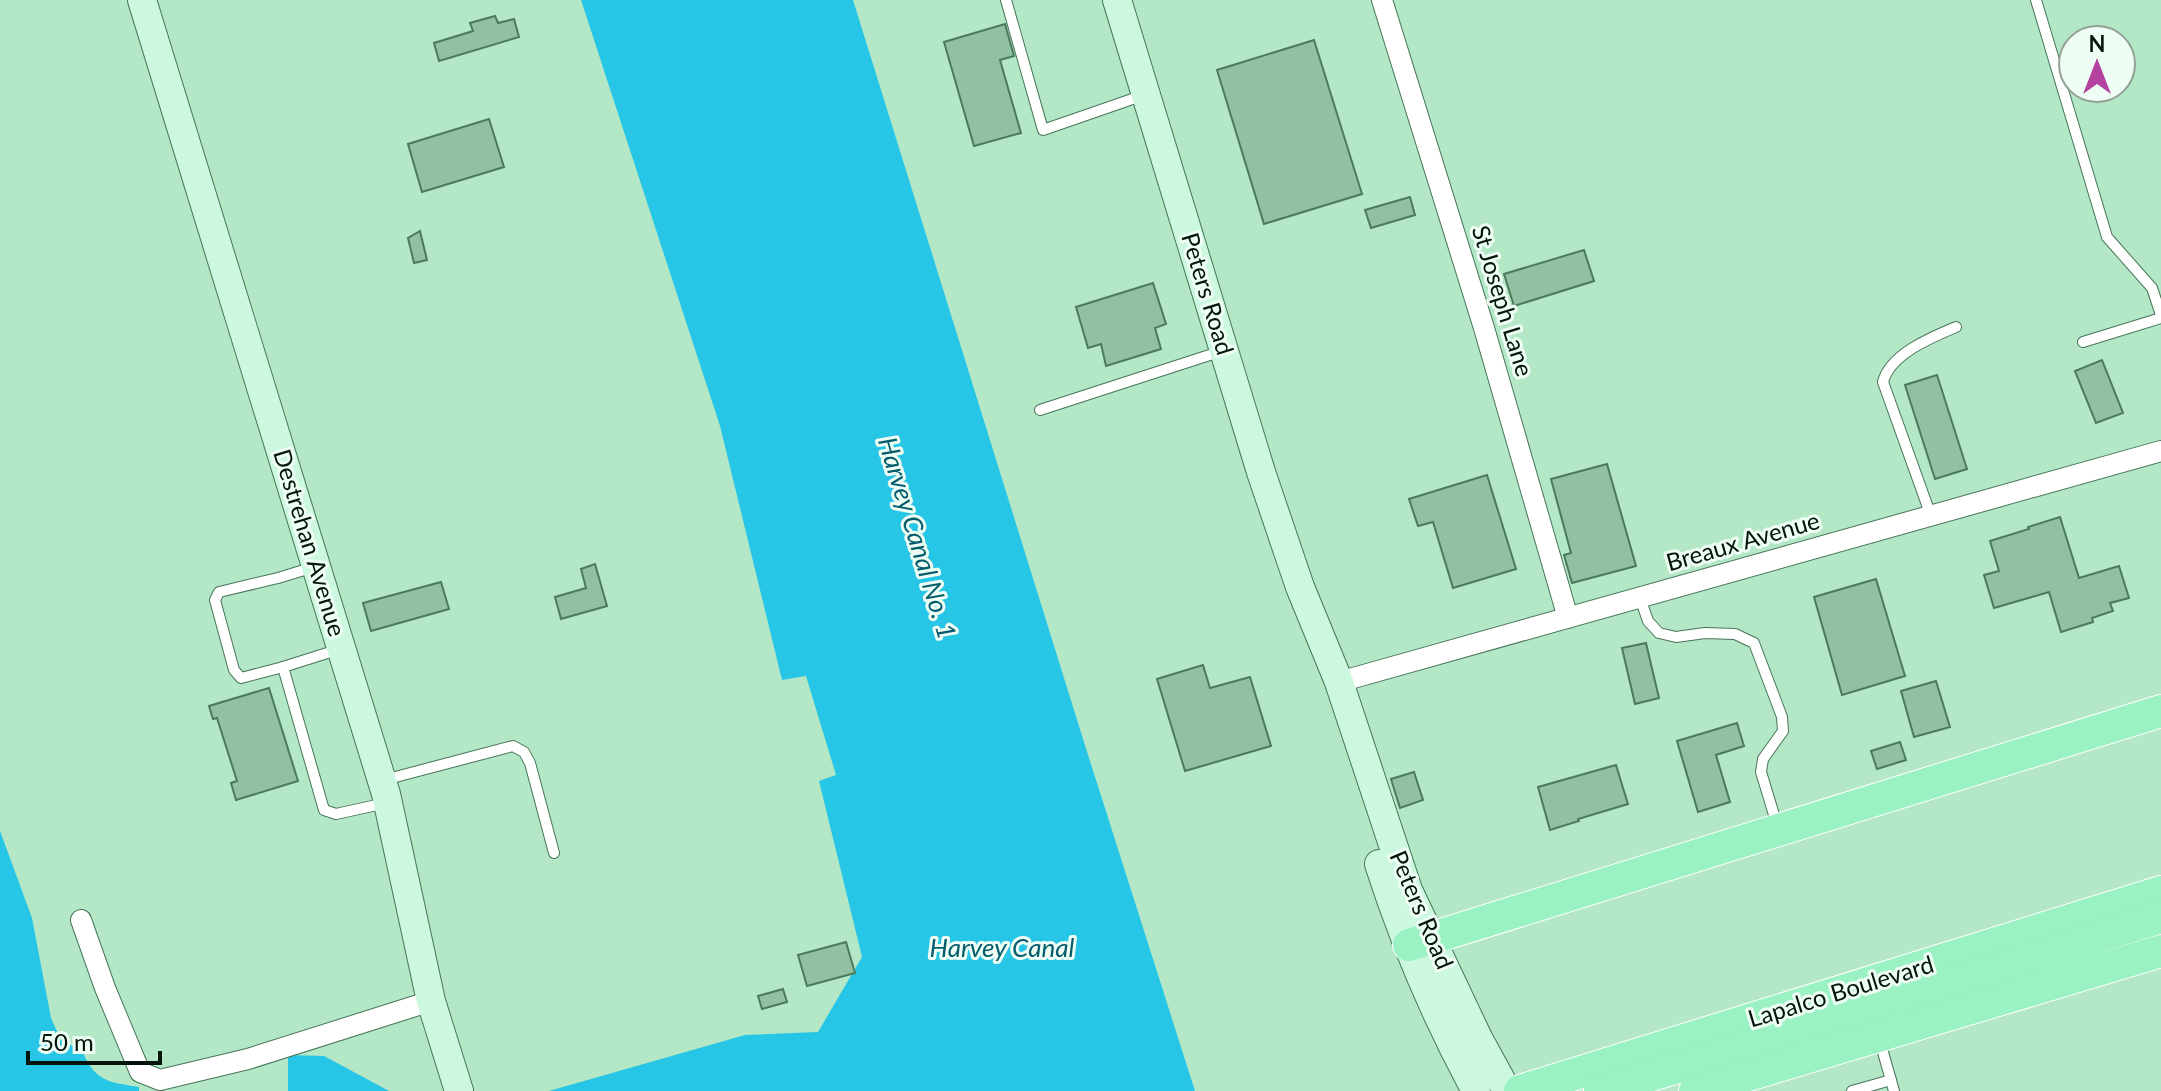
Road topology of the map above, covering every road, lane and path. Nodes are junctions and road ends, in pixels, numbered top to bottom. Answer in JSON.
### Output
{"nodes":[{"id":1,"x":142,"y":0,"type":"edge"},
{"id":2,"x":1006,"y":0,"type":"edge"},
{"id":3,"x":1117,"y":0,"type":"edge"},
{"id":4,"x":1382,"y":0,"type":"edge"},
{"id":5,"x":2036,"y":0,"type":"edge"},
{"id":6,"x":1146,"y":94,"type":"junction"},
{"id":7,"x":2161,"y":317,"type":"edge"},
{"id":8,"x":1956,"y":327,"type":"dead end"},
{"id":9,"x":2083,"y":342,"type":"dead end"},
{"id":10,"x":1224,"y":350,"type":"junction"},
{"id":11,"x":1040,"y":410,"type":"dead end"},
{"id":12,"x":2161,"y":451,"type":"edge"},
{"id":13,"x":1931,"y":516,"type":"junction"},
{"id":14,"x":317,"y":566,"type":"junction"},
{"id":15,"x":1300,"y":587,"type":"junction"},
{"id":16,"x":1640,"y":598,"type":"junction"},
{"id":17,"x":1568,"y":618,"type":"junction"},
{"id":18,"x":342,"y":649,"type":"junction"},
{"id":19,"x":283,"y":667,"type":"junction"},
{"id":20,"x":1339,"y":682,"type":"junction"},
{"id":21,"x":2161,"y":711,"type":"edge"},
{"id":22,"x":385,"y":792,"type":"junction"},
{"id":23,"x":1779,"y":830,"type":"junction"},
{"id":24,"x":554,"y":853,"type":"dead end"},
{"id":25,"x":2159,"y":906,"type":"edge"},
{"id":26,"x":81,"y":920,"type":"dead end"},
{"id":27,"x":1420,"y":942,"type":"junction"},
{"id":28,"x":2161,"y":951,"type":"edge"},
{"id":29,"x":431,"y":1001,"type":"junction"},
{"id":30,"x":1878,"y":1036,"type":"junction"},
{"id":31,"x":1892,"y":1085,"type":"edge"},
{"id":32,"x":1710,"y":1089,"type":"edge"},
{"id":33,"x":459,"y":1091,"type":"edge"},
{"id":34,"x":1476,"y":1091,"type":"edge"},
{"id":35,"x":1507,"y":1091,"type":"edge"},
{"id":36,"x":1520,"y":1091,"type":"edge"},
{"id":37,"x":1600,"y":1091,"type":"edge"},
{"id":38,"x":1852,"y":1091,"type":"edge"}],
"edges":[{"from":1,"to":14,"type":"main road","name":"Destrehan Avenue"},
{"from":2,"to":6,"type":"lane"},
{"from":3,"to":6,"type":"main road","name":"Peters Road"},
{"from":4,"to":17,"type":"street","name":"St Joseph Lane"},
{"from":5,"to":7,"type":"lane"},
{"from":6,"to":10,"type":"main road","name":"Peters Road"},
{"from":7,"to":9,"type":"lane"},
{"from":8,"to":13,"type":"lane"},
{"from":10,"to":11,"type":"lane"},
{"from":10,"to":15,"type":"main road","name":"Peters Road"},
{"from":12,"to":13,"type":"street","name":"Breaux Avenue"},
{"from":13,"to":16,"type":"street","name":"Breaux Avenue"},
{"from":14,"to":18,"type":"main road","name":"Destrehan Avenue"},
{"from":14,"to":19,"type":"lane"},
{"from":15,"to":20,"type":"main road","name":"Peters Road"},
{"from":15,"to":27,"type":"main road","name":"Peters Road"},
{"from":16,"to":17,"type":"street","name":"Breaux Avenue"},
{"from":16,"to":23,"type":"lane"},
{"from":17,"to":20,"type":"street","name":"Breaux Avenue"},
{"from":18,"to":19,"type":"lane"},
{"from":18,"to":22,"type":"main road","name":"Destrehan Avenue"},
{"from":19,"to":22,"type":"lane"},
{"from":20,"to":27,"type":"main road","name":"Peters Road"},
{"from":21,"to":23,"type":"main road"},
{"from":22,"to":24,"type":"lane"},
{"from":22,"to":29,"type":"main road","name":"Destrehan Avenue"},
{"from":23,"to":27,"type":"main road"},
{"from":25,"to":36,"type":"main road","name":"Lapalco Boulevard"},
{"from":25,"to":37,"type":"main road","name":"Lapalco Boulevard"},
{"from":26,"to":29,"type":"street"},
{"from":27,"to":34,"type":"main road","name":"Peters Road"},
{"from":27,"to":35,"type":"main road","name":"Peters Road"},
{"from":28,"to":30,"type":"main road"},
{"from":29,"to":33,"type":"main road","name":"Destrehan Avenue"},
{"from":30,"to":31,"type":"lane"},
{"from":30,"to":32,"type":"main road"},
{"from":31,"to":38,"type":"lane"}]}
